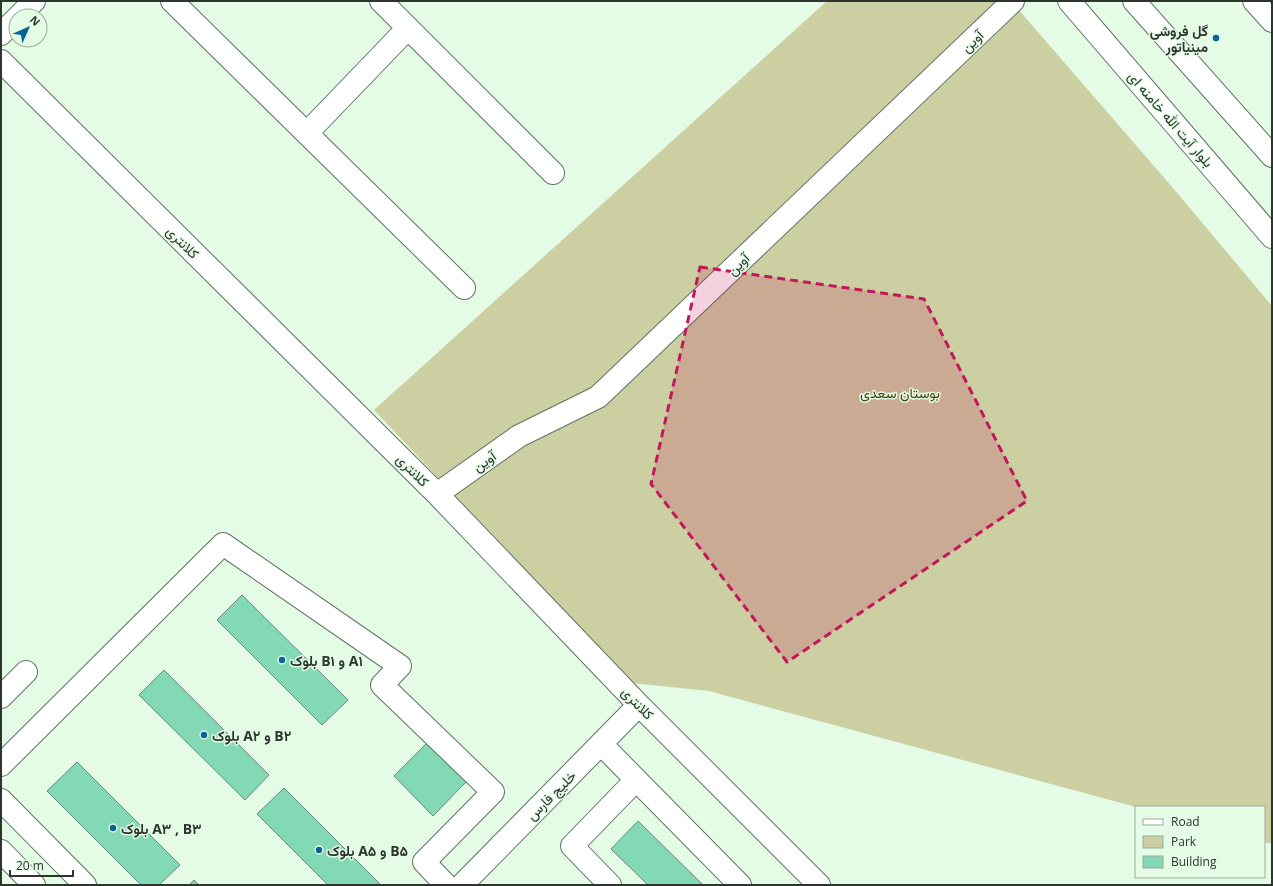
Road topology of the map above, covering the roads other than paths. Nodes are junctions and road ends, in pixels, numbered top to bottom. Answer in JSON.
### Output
{"nodes":[{"id":1,"x":172,"y":1,"type":"edge"},
{"id":2,"x":380,"y":1,"type":"edge"},
{"id":3,"x":1013,"y":1,"type":"edge"},
{"id":4,"x":1069,"y":1,"type":"edge"},
{"id":5,"x":1134,"y":1,"type":"edge"},
{"id":6,"x":1254,"y":1,"type":"edge"},
{"id":7,"x":1272,"y":21,"type":"edge"},
{"id":8,"x":408,"y":28,"type":"junction"},
{"id":9,"x":1,"y":61,"type":"edge"},
{"id":10,"x":307,"y":133,"type":"junction"},
{"id":11,"x":1271,"y":152,"type":"edge"},
{"id":12,"x":554,"y":173,"type":"dead end"},
{"id":13,"x":1272,"y":237,"type":"edge"},
{"id":14,"x":464,"y":288,"type":"dead end"},
{"id":15,"x":437,"y":494,"type":"junction"},
{"id":16,"x":26,"y":672,"type":"dead end"},
{"id":17,"x":1,"y":697,"type":"edge"},
{"id":18,"x":640,"y":705,"type":"junction"},
{"id":19,"x":601,"y":744,"type":"junction"},
{"id":20,"x":1,"y":765,"type":"edge"},
{"id":21,"x":636,"y":780,"type":"junction"},
{"id":22,"x":1,"y":800,"type":"edge"},
{"id":23,"x":1,"y":851,"type":"edge"},
{"id":24,"x":34,"y":885,"type":"edge"},
{"id":25,"x":86,"y":885,"type":"edge"},
{"id":26,"x":446,"y":885,"type":"edge"},
{"id":27,"x":462,"y":885,"type":"edge"},
{"id":28,"x":610,"y":885,"type":"edge"},
{"id":29,"x":740,"y":885,"type":"edge"},
{"id":30,"x":819,"y":885,"type":"edge"}],
"edges":[{"from":1,"to":10,"type":"street"},
{"from":2,"to":8,"type":"street"},
{"from":3,"to":15,"type":"street","name":"آوین"},
{"from":4,"to":13,"type":"street","name":"بلوار آیت الله خامنه ای"},
{"from":5,"to":11,"type":"street"},
{"from":6,"to":7,"type":"street"},
{"from":8,"to":10,"type":"street"},
{"from":8,"to":12,"type":"street"},
{"from":9,"to":15,"type":"street","name":"کلانتری"},
{"from":10,"to":14,"type":"street"},
{"from":15,"to":18,"type":"street","name":"کلانتری"},
{"from":16,"to":17,"type":"street"},
{"from":18,"to":19,"type":"street","name":"خلیج فارس"},
{"from":18,"to":30,"type":"street","name":"کلانتری"},
{"from":19,"to":21,"type":"street"},
{"from":19,"to":27,"type":"street","name":"خلیج فارس"},
{"from":20,"to":26,"type":"street"},
{"from":21,"to":28,"type":"street"},
{"from":21,"to":29,"type":"street"},
{"from":22,"to":25,"type":"street"},
{"from":23,"to":24,"type":"street"}]}
